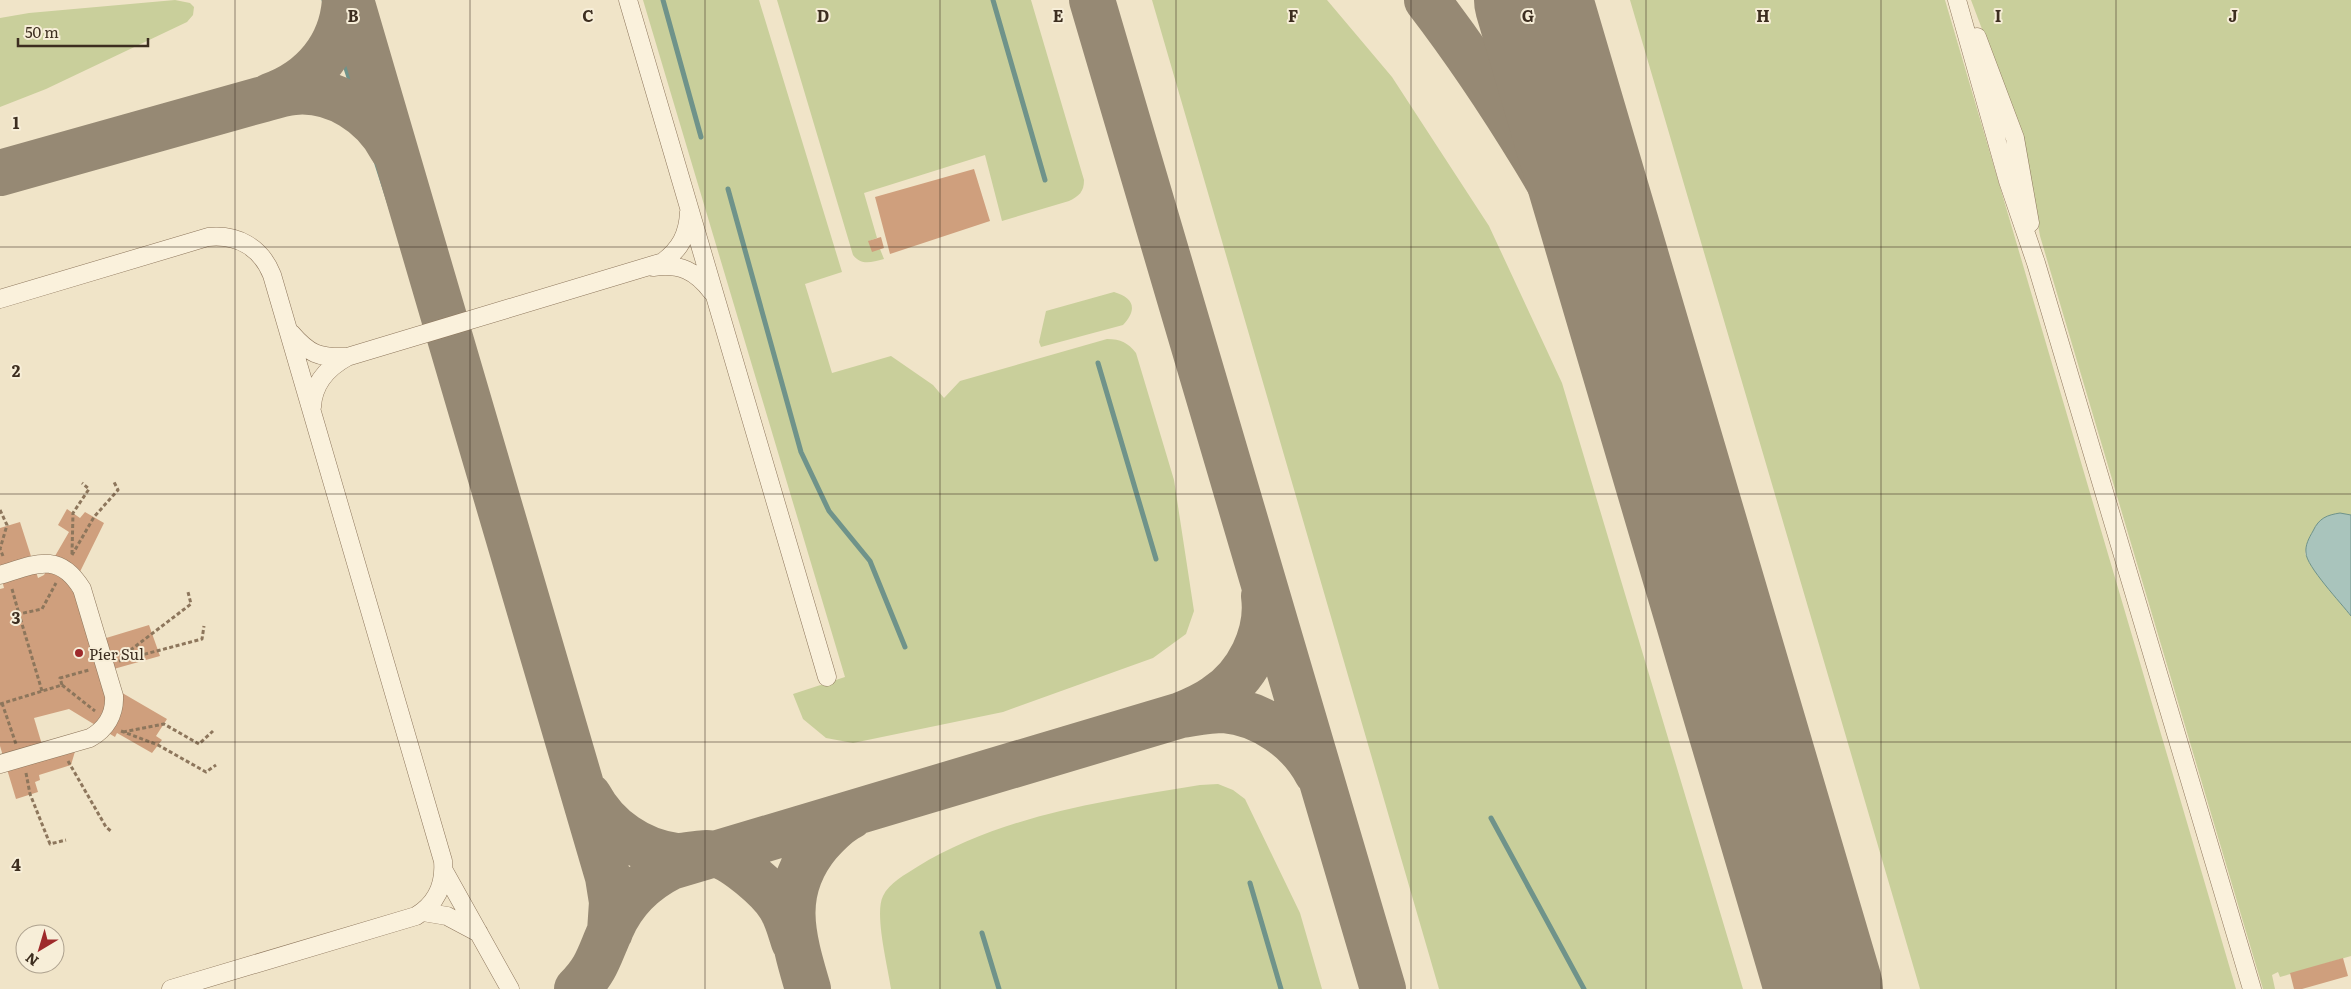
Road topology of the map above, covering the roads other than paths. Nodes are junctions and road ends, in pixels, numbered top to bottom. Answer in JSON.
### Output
{"nodes":[{"id":1,"x":628,"y":0,"type":"edge"},
{"id":2,"x":1959,"y":0,"type":"edge"},
{"id":3,"x":689,"y":207,"type":"junction"},
{"id":4,"x":650,"y":268,"type":"junction"},
{"id":5,"x":716,"y":297,"type":"junction"},
{"id":6,"x":0,"y":299,"type":"edge"},
{"id":7,"x":289,"y":331,"type":"junction"},
{"id":8,"x":347,"y":358,"type":"junction"},
{"id":9,"x":312,"y":413,"type":"junction"},
{"id":10,"x":0,"y":574,"type":"edge"},
{"id":11,"x":827,"y":677,"type":"dead end"},
{"id":12,"x":0,"y":764,"type":"edge"},
{"id":13,"x":444,"y":871,"type":"junction"},
{"id":14,"x":423,"y":912,"type":"junction"},
{"id":15,"x":479,"y":934,"type":"junction"},
{"id":16,"x":171,"y":989,"type":"edge"},
{"id":17,"x":510,"y":989,"type":"edge"},
{"id":18,"x":2252,"y":989,"type":"edge"}],
"edges":[{"from":1,"to":3,"type":"lane"},
{"from":2,"to":18,"type":"lane"},
{"from":3,"to":4,"type":"lane"},
{"from":3,"to":5,"type":"lane"},
{"from":4,"to":5,"type":"lane"},
{"from":4,"to":8,"type":"lane"},
{"from":5,"to":11,"type":"lane"},
{"from":6,"to":7,"type":"lane"},
{"from":7,"to":8,"type":"lane"},
{"from":7,"to":9,"type":"lane"},
{"from":8,"to":9,"type":"lane"},
{"from":9,"to":13,"type":"lane"},
{"from":10,"to":12,"type":"lane"},
{"from":13,"to":14,"type":"lane"},
{"from":13,"to":15,"type":"lane"},
{"from":14,"to":15,"type":"lane"},
{"from":14,"to":16,"type":"lane"},
{"from":15,"to":17,"type":"lane"}]}
